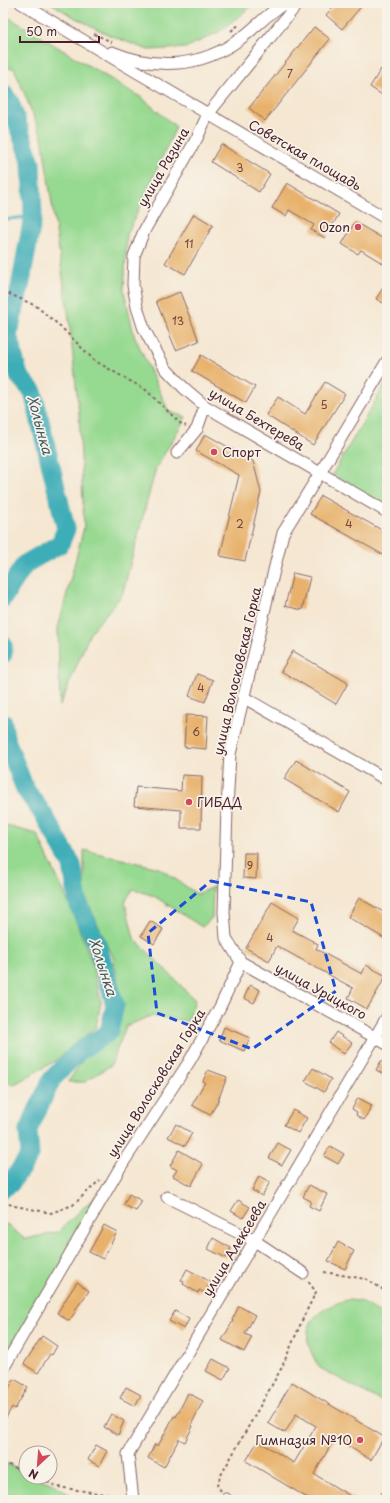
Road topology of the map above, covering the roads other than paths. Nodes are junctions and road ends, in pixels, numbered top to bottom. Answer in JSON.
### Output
{"nodes":[{"id":1,"x":21,"y":3,"type":"edge"},
{"id":2,"x":286,"y":3,"type":"edge"},
{"id":3,"x":298,"y":3,"type":"edge"},
{"id":4,"x":86,"y":42,"type":"junction"},
{"id":5,"x":208,"y":114,"type":"junction"},
{"id":6,"x":387,"y":219,"type":"edge"},
{"id":7,"x":387,"y":361,"type":"edge"},
{"id":8,"x":165,"y":368,"type":"joint"},
{"id":9,"x":204,"y":406,"type":"junction"},
{"id":10,"x":177,"y":454,"type":"dead end"},
{"id":11,"x":320,"y":473,"type":"junction"},
{"id":12,"x":387,"y":512,"type":"edge"},
{"id":13,"x":243,"y":697,"type":"junction"},
{"id":14,"x":387,"y":780,"type":"edge"},
{"id":15,"x":242,"y":962,"type":"junction"},
{"id":16,"x":387,"y":1017,"type":"edge"},
{"id":17,"x":375,"y":1037,"type":"junction"},
{"id":18,"x":387,"y":1044,"type":"edge"},
{"id":19,"x":167,"y":1197,"type":"dead end"},
{"id":20,"x":254,"y":1241,"type":"junction"},
{"id":21,"x":303,"y":1273,"type":"road end"},
{"id":22,"x":3,"y":1369,"type":"edge"},
{"id":23,"x":133,"y":1499,"type":"edge"}],
"edges":[{"from":1,"to":4,"type":"street"},
{"from":2,"to":4,"type":"street"},
{"from":3,"to":5,"type":"street","name":"улица Разина"},
{"from":4,"to":5,"type":"street","name":"Советская площадь"},
{"from":5,"to":6,"type":"street","name":"Советская площадь"},
{"from":5,"to":8,"type":"street","name":"улица Разина"},
{"from":7,"to":11,"type":"street","name":"улица Волосковская Горка"},
{"from":8,"to":9,"type":"street","name":"улица Бехтерева"},
{"from":9,"to":10,"type":"street"},
{"from":9,"to":11,"type":"street","name":"улица Бехтерева"},
{"from":11,"to":12,"type":"street"},
{"from":11,"to":13,"type":"street","name":"улица Волосковская Горка"},
{"from":13,"to":14,"type":"street"},
{"from":13,"to":15,"type":"street","name":"улица Волосковская Горка"},
{"from":15,"to":17,"type":"street","name":"улица Урицкого"},
{"from":15,"to":22,"type":"street","name":"улица Волосковская Горка"},
{"from":16,"to":17,"type":"street","name":"улица Алексеева"},
{"from":17,"to":18,"type":"street","name":"улица Урицкого"},
{"from":17,"to":20,"type":"street","name":"улица Алексеева"},
{"from":19,"to":20,"type":"street"},
{"from":20,"to":21,"type":"street"},
{"from":20,"to":23,"type":"street","name":"улица Алексеева"}]}
